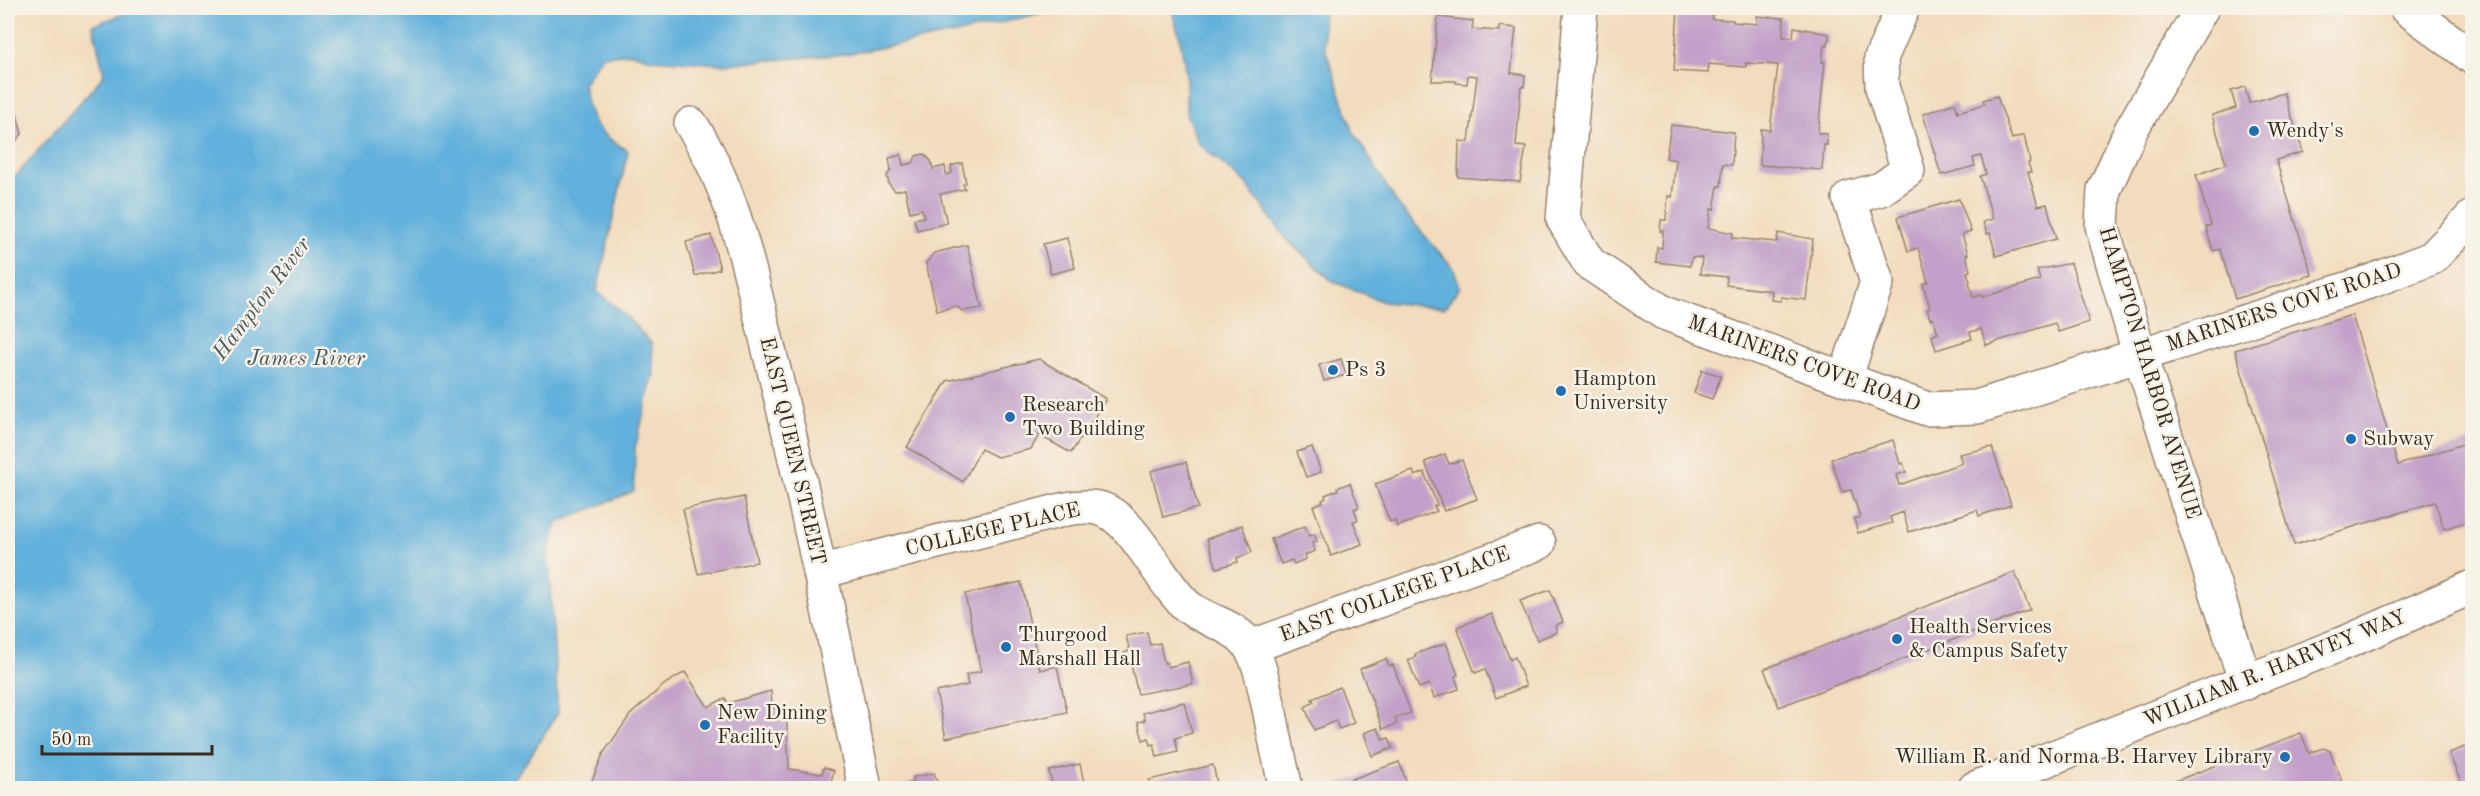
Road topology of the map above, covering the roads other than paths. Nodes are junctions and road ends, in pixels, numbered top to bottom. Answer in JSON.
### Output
{"nodes":[{"id":1,"x":1581,"y":8,"type":"edge"},
{"id":2,"x":1903,"y":8,"type":"edge"},
{"id":3,"x":2202,"y":8,"type":"edge"},
{"id":4,"x":2406,"y":8,"type":"edge"},
{"id":5,"x":2472,"y":57,"type":"edge"},
{"id":6,"x":692,"y":124,"type":"dead end"},
{"id":7,"x":2472,"y":217,"type":"edge"},
{"id":8,"x":2139,"y":356,"type":"junction"},
{"id":9,"x":1845,"y":380,"type":"junction"},
{"id":10,"x":1539,"y":543,"type":"dead end"},
{"id":11,"x":820,"y":572,"type":"junction"},
{"id":12,"x":2472,"y":587,"type":"edge"},
{"id":13,"x":1250,"y":647,"type":"junction"},
{"id":14,"x":2246,"y":682,"type":"junction"},
{"id":15,"x":865,"y":789,"type":"edge"},
{"id":16,"x":1286,"y":789,"type":"edge"},
{"id":17,"x":1975,"y":789,"type":"edge"}],
"edges":[{"from":1,"to":9,"type":"street","name":"MARINERS COVE ROAD"},
{"from":2,"to":9,"type":"street"},
{"from":3,"to":8,"type":"street","name":"HAMPTON HARBOR AVENUE"},
{"from":4,"to":5,"type":"street"},
{"from":6,"to":11,"type":"street","name":"EAST QUEEN STREET"},
{"from":7,"to":8,"type":"street","name":"MARINERS COVE ROAD"},
{"from":8,"to":9,"type":"street","name":"MARINERS COVE ROAD"},
{"from":8,"to":14,"type":"street","name":"HAMPTON HARBOR AVENUE"},
{"from":10,"to":13,"type":"street","name":"EAST COLLEGE PLACE"},
{"from":11,"to":13,"type":"street","name":"COLLEGE PLACE"},
{"from":11,"to":15,"type":"street","name":"EAST QUEEN STREET"},
{"from":12,"to":14,"type":"street","name":"WILLIAM R. HARVEY WAY"},
{"from":13,"to":16,"type":"street","name":"COLLEGE PLACE"},
{"from":14,"to":17,"type":"street","name":"WILLIAM R. HARVEY WAY"}]}
